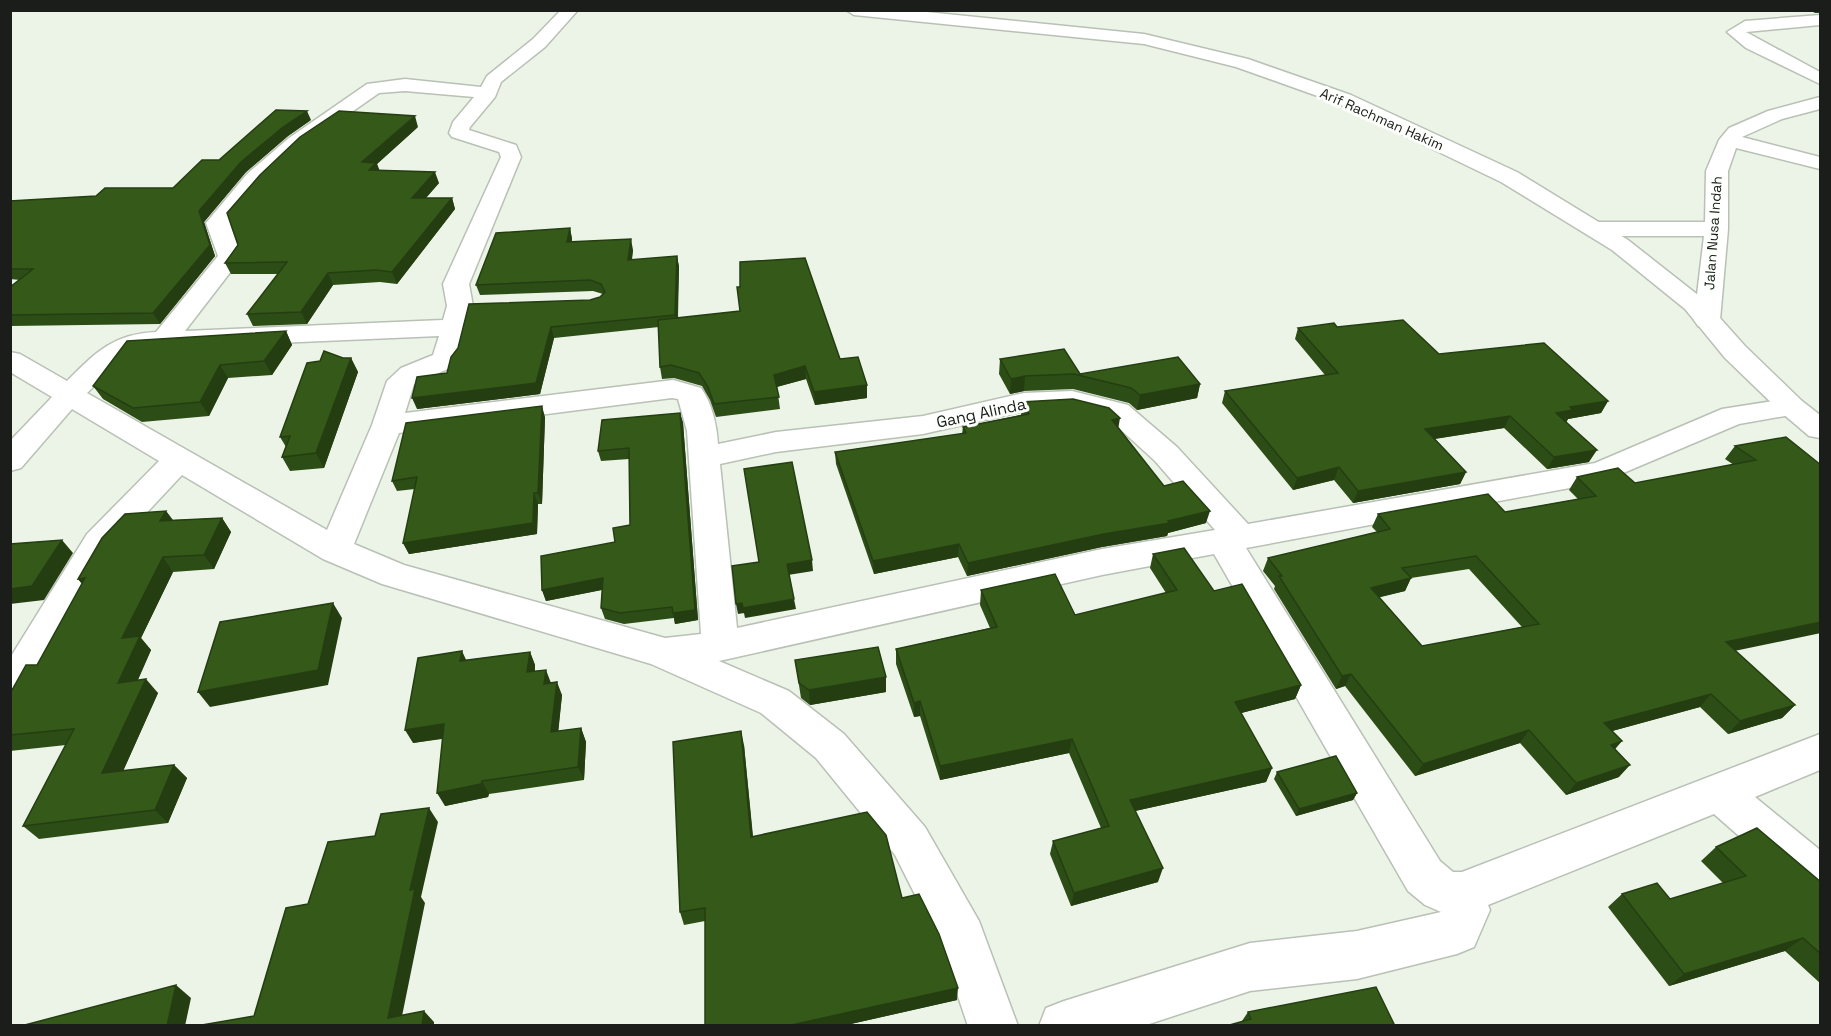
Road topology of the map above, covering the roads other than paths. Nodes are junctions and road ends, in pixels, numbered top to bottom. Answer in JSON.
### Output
{"nodes":[{"id":1,"x":570,"y":10,"type":"edge"},
{"id":2,"x":854,"y":10,"type":"edge"},
{"id":3,"x":1821,"y":20,"type":"edge"},
{"id":4,"x":1821,"y":80,"type":"edge"},
{"id":5,"x":488,"y":93,"type":"junction"},
{"id":6,"x":1821,"y":103,"type":"edge"},
{"id":7,"x":1729,"y":140,"type":"junction"},
{"id":8,"x":1821,"y":163,"type":"edge"},
{"id":9,"x":1594,"y":229,"type":"junction"},
{"id":10,"x":1716,"y":229,"type":"junction"},
{"id":11,"x":465,"y":313,"type":"junction"},
{"id":12,"x":1707,"y":320,"type":"junction"},
{"id":13,"x":165,"y":339,"type":"junction"},
{"id":14,"x":10,"y":360,"type":"edge"},
{"id":15,"x":71,"y":395,"type":"junction"},
{"id":16,"x":1792,"y":407,"type":"junction"},
{"id":17,"x":387,"y":425,"type":"junction"},
{"id":18,"x":1821,"y":429,"type":"edge"},
{"id":19,"x":704,"y":457,"type":"junction"},
{"id":20,"x":180,"y":458,"type":"junction"},
{"id":21,"x":10,"y":461,"type":"edge"},
{"id":22,"x":1233,"y":539,"type":"junction"},
{"id":23,"x":334,"y":550,"type":"junction"},
{"id":24,"x":711,"y":658,"type":"junction"},
{"id":25,"x":10,"y":692,"type":"edge"},
{"id":26,"x":1821,"y":752,"type":"edge"},
{"id":27,"x":1719,"y":792,"type":"junction"},
{"id":28,"x":1821,"y":878,"type":"edge"},
{"id":29,"x":1462,"y":894,"type":"junction"},
{"id":30,"x":993,"y":1026,"type":"edge"},
{"id":31,"x":1064,"y":1026,"type":"edge"}],
"edges":[{"from":1,"to":5,"type":"street"},
{"from":2,"to":9,"type":"street","name":"Arif Rachman Hakim"},
{"from":3,"to":4,"type":"street"},
{"from":5,"to":11,"type":"street"},
{"from":5,"to":13,"type":"street"},
{"from":6,"to":7,"type":"street"},
{"from":7,"to":8,"type":"street"},
{"from":7,"to":10,"type":"street","name":"Jalan Nusa Indah"},
{"from":9,"to":10,"type":"street"},
{"from":9,"to":12,"type":"street","name":"Arif Rachman Hakim"},
{"from":10,"to":12,"type":"street","name":"Jalan Nusa Indah"},
{"from":11,"to":13,"type":"street"},
{"from":11,"to":17,"type":"street"},
{"from":12,"to":16,"type":"street","name":"Arif Rachman Hakim"},
{"from":13,"to":15,"type":"street"},
{"from":14,"to":15,"type":"street"},
{"from":15,"to":20,"type":"street"},
{"from":15,"to":21,"type":"street"},
{"from":16,"to":18,"type":"street","name":"Arif Rachman Hakim"},
{"from":16,"to":22,"type":"street"},
{"from":17,"to":19,"type":"street"},
{"from":17,"to":23,"type":"street"},
{"from":19,"to":22,"type":"street","name":"Gang Alinda"},
{"from":19,"to":24,"type":"street"},
{"from":20,"to":23,"type":"street"},
{"from":20,"to":25,"type":"street"},
{"from":22,"to":24,"type":"street"},
{"from":22,"to":29,"type":"street","name":"Gang Alinda"},
{"from":23,"to":24,"type":"street"},
{"from":24,"to":30,"type":"street"},
{"from":26,"to":27,"type":"street"},
{"from":27,"to":28,"type":"street"},
{"from":27,"to":29,"type":"street"},
{"from":29,"to":31,"type":"street"}]}
